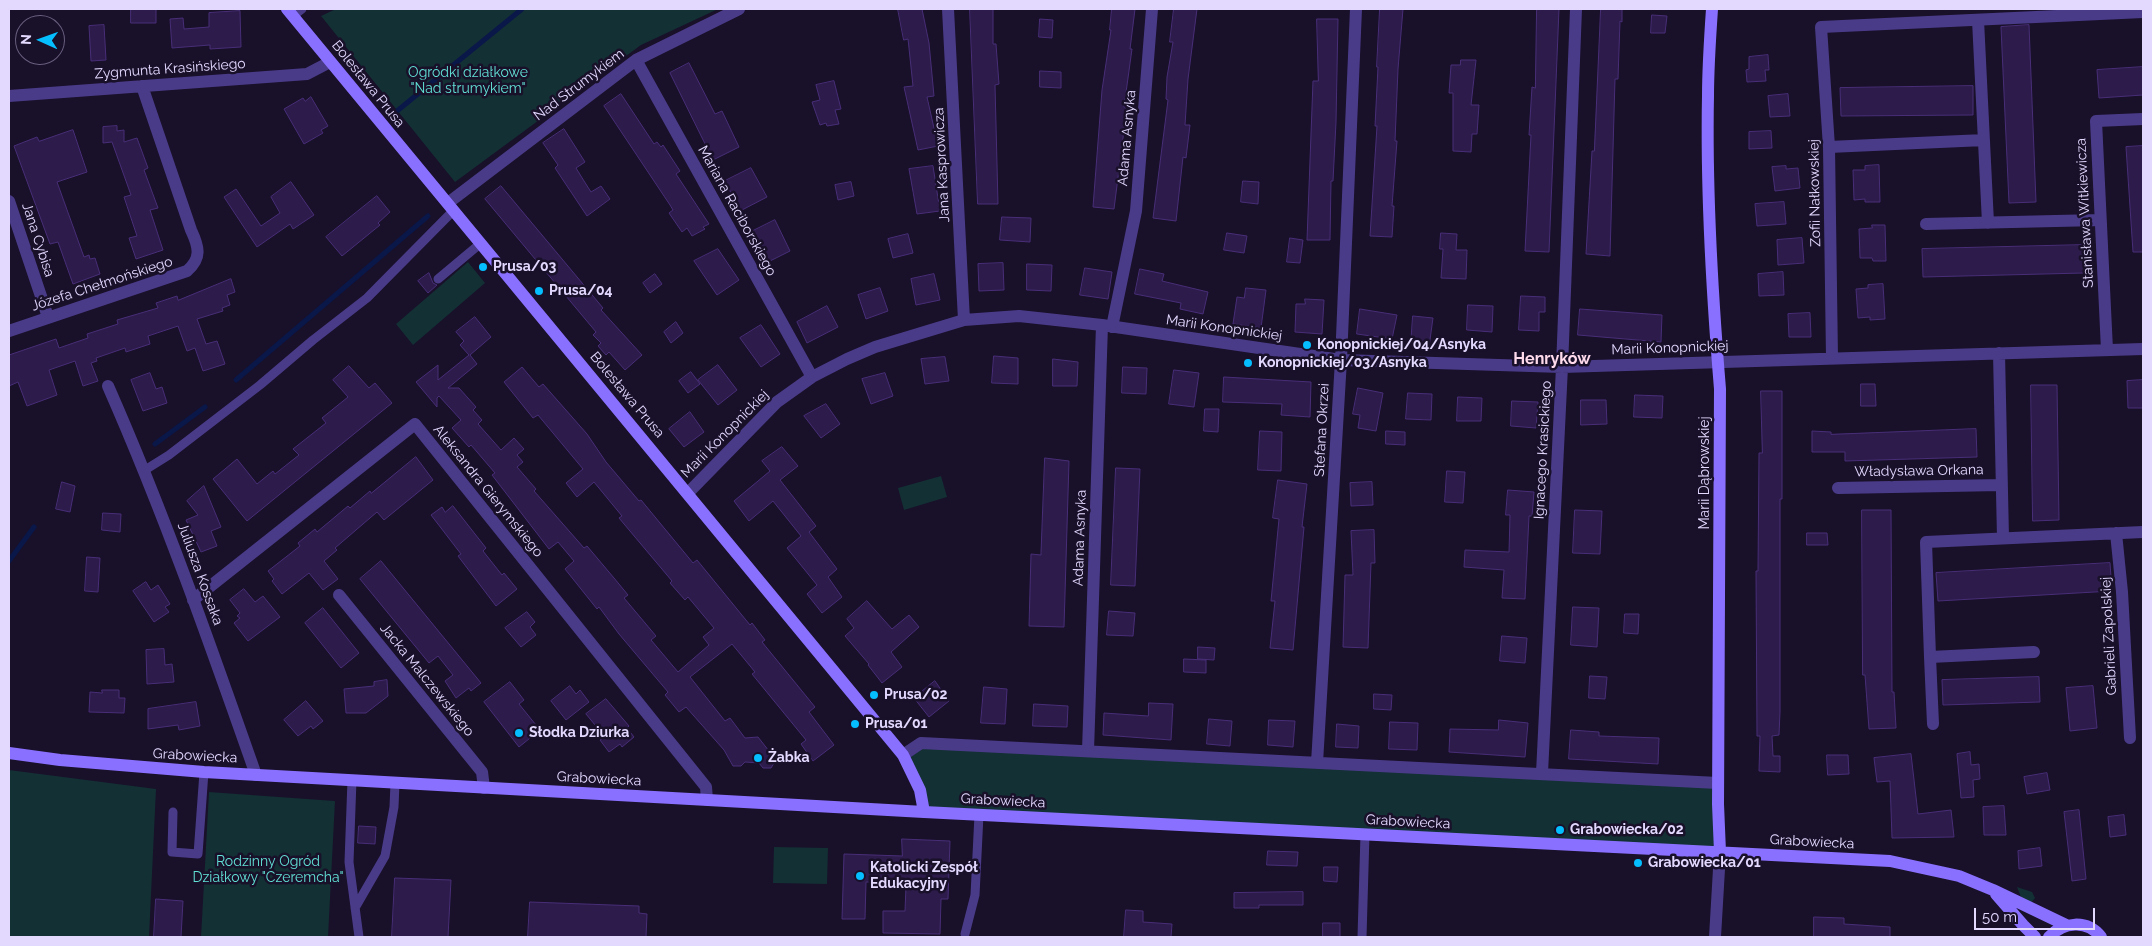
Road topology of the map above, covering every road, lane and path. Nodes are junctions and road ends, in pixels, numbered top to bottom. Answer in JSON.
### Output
{"nodes":[{"id":1,"x":739,"y":9,"type":"edge"},
{"id":2,"x":948,"y":9,"type":"edge"},
{"id":3,"x":1152,"y":9,"type":"edge"},
{"id":4,"x":1356,"y":9,"type":"edge"},
{"id":5,"x":1576,"y":9,"type":"edge"},
{"id":6,"x":1712,"y":9,"type":"edge"},
{"id":7,"x":294,"y":11,"type":"edge"},
{"id":8,"x":2058,"y":12,"type":"edge"},
{"id":9,"x":2143,"y":12,"type":"edge"},
{"id":10,"x":1978,"y":20,"type":"junction"},
{"id":11,"x":636,"y":60,"type":"junction"},
{"id":12,"x":330,"y":62,"type":"junction"},
{"id":13,"x":142,"y":86,"type":"junction"},
{"id":14,"x":9,"y":96,"type":"edge"},
{"id":15,"x":2143,"y":119,"type":"edge"},
{"id":16,"x":1984,"y":140,"type":"junction"},
{"id":17,"x":1829,"y":147,"type":"junction"},
{"id":18,"x":9,"y":201,"type":"edge"},
{"id":19,"x":451,"y":207,"type":"junction"},
{"id":20,"x":2099,"y":220,"type":"junction"},
{"id":21,"x":1988,"y":223,"type":"junction"},
{"id":22,"x":1926,"y":224,"type":"dead end"},
{"id":23,"x":481,"y":243,"type":"junction"},
{"id":24,"x":438,"y":279,"type":"dead end"},
{"id":25,"x":48,"y":317,"type":"junction"},
{"id":26,"x":964,"y":320,"type":"junction"},
{"id":27,"x":1107,"y":326,"type":"junction"},
{"id":28,"x":9,"y":331,"type":"edge"},
{"id":29,"x":2143,"y":349,"type":"edge"},
{"id":30,"x":2106,"y":350,"type":"junction"},
{"id":31,"x":1999,"y":353,"type":"junction"},
{"id":32,"x":1832,"y":358,"type":"junction"},
{"id":33,"x":1341,"y":360,"type":"junction"},
{"id":34,"x":1717,"y":361,"type":"junction"},
{"id":35,"x":1562,"y":367,"type":"junction"},
{"id":36,"x":812,"y":377,"type":"junction"},
{"id":37,"x":108,"y":386,"type":"dead end"},
{"id":38,"x":146,"y":470,"type":"junction"},
{"id":39,"x":2001,"y":485,"type":"junction"},
{"id":40,"x":1838,"y":488,"type":"dead end"},
{"id":41,"x":688,"y":493,"type":"junction"},
{"id":42,"x":2143,"y":532,"type":"edge"},
{"id":43,"x":2116,"y":533,"type":"junction"},
{"id":44,"x":2002,"y":538,"type":"junction"},
{"id":45,"x":339,"y":595,"type":"dead end"},
{"id":46,"x":194,"y":600,"type":"junction"},
{"id":47,"x":2034,"y":652,"type":"dead end"},
{"id":48,"x":1930,"y":657,"type":"junction"},
{"id":49,"x":1933,"y":724,"type":"dead end"},
{"id":50,"x":2130,"y":738,"type":"dead end"},
{"id":51,"x":1088,"y":751,"type":"junction"},
{"id":52,"x":9,"y":753,"type":"edge"},
{"id":53,"x":903,"y":755,"type":"junction"},
{"id":54,"x":1318,"y":764,"type":"junction"},
{"id":55,"x":204,"y":772,"type":"junction"},
{"id":56,"x":1542,"y":773,"type":"junction"},
{"id":57,"x":256,"y":775,"type":"junction"},
{"id":58,"x":352,"y":780,"type":"junction"},
{"id":59,"x":395,"y":782,"type":"junction"},
{"id":60,"x":1718,"y":783,"type":"junction"},
{"id":61,"x":484,"y":788,"type":"junction"},
{"id":62,"x":707,"y":800,"type":"junction"},
{"id":63,"x":173,"y":812,"type":"dead end"},
{"id":64,"x":924,"y":812,"type":"junction"},
{"id":65,"x":979,"y":815,"type":"junction"},
{"id":66,"x":1364,"y":834,"type":"junction"},
{"id":67,"x":1720,"y":852,"type":"junction"},
{"id":68,"x":1993,"y":890,"type":"junction"},
{"id":69,"x":355,"y":908,"type":"junction"},
{"id":70,"x":2066,"y":926,"type":"junction"},
{"id":71,"x":965,"y":934,"type":"dead end"},
{"id":72,"x":359,"y":937,"type":"edge"},
{"id":73,"x":1362,"y":937,"type":"edge"},
{"id":74,"x":1715,"y":937,"type":"edge"},
{"id":75,"x":2035,"y":937,"type":"edge"},
{"id":76,"x":2049,"y":937,"type":"edge"},
{"id":77,"x":2101,"y":937,"type":"edge"}],
"edges":[{"from":1,"to":11,"type":"street","name":"Nad Strumykiem"},
{"from":2,"to":26,"type":"street","name":"Jana Kasprowicza"},
{"from":3,"to":27,"type":"street","name":"Adama Asnyka"},
{"from":4,"to":33,"type":"street","name":"Stefana Okrzei"},
{"from":5,"to":35,"type":"street","name":"Ignacego Krasickiego"},
{"from":6,"to":34,"type":"street","name":"Marii Dąbrowskiej"},
{"from":7,"to":12,"type":"street","name":"Bolesława Prusa"},
{"from":8,"to":9,"type":"street"},
{"from":8,"to":10,"type":"street"},
{"from":10,"to":16,"type":"street"},
{"from":10,"to":17,"type":"street","name":"Zofii Nałkowskiej"},
{"from":11,"to":19,"type":"street","name":"Nad Strumykiem"},
{"from":11,"to":36,"type":"street","name":"Mariana Raciborskiego"},
{"from":12,"to":13,"type":"street","name":"Zygmunta Krasińskiego"},
{"from":12,"to":19,"type":"street","name":"Bolesława Prusa"},
{"from":13,"to":14,"type":"street","name":"Zygmunta Krasińskiego"},
{"from":13,"to":25,"type":"street","name":"Józefa Chełmońskiego"},
{"from":15,"to":20,"type":"street","name":"Stanisława Witkiewicza"},
{"from":16,"to":17,"type":"street"},
{"from":16,"to":21,"type":"street"},
{"from":17,"to":32,"type":"street","name":"Zofii Nałkowskiej"},
{"from":18,"to":25,"type":"street","name":"Jana Cybisa"},
{"from":19,"to":23,"type":"street","name":"Bolesława Prusa"},
{"from":19,"to":38,"type":"lane"},
{"from":20,"to":21,"type":"street"},
{"from":20,"to":30,"type":"street","name":"Stanisława Witkiewicza"},
{"from":21,"to":22,"type":"street"},
{"from":23,"to":24,"type":"lane"},
{"from":23,"to":41,"type":"street","name":"Bolesława Prusa"},
{"from":25,"to":28,"type":"street","name":"Józefa Chełmońskiego"},
{"from":26,"to":27,"type":"street","name":"Marii Konopnickiej"},
{"from":26,"to":36,"type":"street","name":"Marii Konopnickiej"},
{"from":27,"to":33,"type":"street","name":"Marii Konopnickiej"},
{"from":27,"to":51,"type":"street","name":"Adama Asnyka"},
{"from":29,"to":30,"type":"street","name":"Marii Konopnickiej"},
{"from":30,"to":31,"type":"street","name":"Marii Konopnickiej"},
{"from":31,"to":32,"type":"street","name":"Marii Konopnickiej"},
{"from":31,"to":39,"type":"street","name":"Władysława Orkana"},
{"from":32,"to":34,"type":"street","name":"Marii Konopnickiej"},
{"from":33,"to":35,"type":"street","name":"Marii Konopnickiej"},
{"from":33,"to":54,"type":"street","name":"Stefana Okrzei"},
{"from":34,"to":35,"type":"street","name":"Marii Konopnickiej"},
{"from":34,"to":60,"type":"street","name":"Marii Dąbrowskiej"},
{"from":35,"to":56,"type":"street","name":"Ignacego Krasickiego"},
{"from":36,"to":41,"type":"street","name":"Marii Konopnickiej"},
{"from":37,"to":38,"type":"street","name":"Juliusza Kossaka"},
{"from":38,"to":46,"type":"street","name":"Juliusza Kossaka"},
{"from":39,"to":40,"type":"street","name":"Władysława Orkana"},
{"from":39,"to":44,"type":"street","name":"Władysława Orkana"},
{"from":41,"to":53,"type":"street","name":"Bolesława Prusa"},
{"from":42,"to":43,"type":"street"},
{"from":43,"to":44,"type":"street"},
{"from":43,"to":50,"type":"street","name":"Gabrieli Zapolskiej"},
{"from":44,"to":48,"type":"street"},
{"from":45,"to":61,"type":"street","name":"Jacka Malczewskiego"},
{"from":46,"to":57,"type":"street","name":"Juliusza Kossaka"},
{"from":46,"to":62,"type":"street","name":"Aleksandra Gierymskiego"},
{"from":47,"to":48,"type":"street"},
{"from":48,"to":49,"type":"street"},
{"from":51,"to":53,"type":"street"},
{"from":51,"to":54,"type":"street"},
{"from":52,"to":55,"type":"street","name":"Grabowiecka"},
{"from":53,"to":64,"type":"street","name":"Bolesława Prusa"},
{"from":54,"to":56,"type":"street"},
{"from":55,"to":57,"type":"street","name":"Grabowiecka"},
{"from":55,"to":63,"type":"lane"},
{"from":56,"to":60,"type":"street"},
{"from":57,"to":58,"type":"street","name":"Grabowiecka"},
{"from":58,"to":59,"type":"street","name":"Grabowiecka"},
{"from":58,"to":69,"type":"lane"},
{"from":59,"to":61,"type":"street","name":"Grabowiecka"},
{"from":59,"to":69,"type":"lane"},
{"from":60,"to":67,"type":"street","name":"Marii Dąbrowskiej"},
{"from":61,"to":62,"type":"street","name":"Grabowiecka"},
{"from":62,"to":64,"type":"street","name":"Grabowiecka"},
{"from":64,"to":65,"type":"street","name":"Grabowiecka"},
{"from":65,"to":66,"type":"street","name":"Grabowiecka"},
{"from":65,"to":71,"type":"lane"},
{"from":66,"to":67,"type":"street","name":"Grabowiecka"},
{"from":66,"to":73,"type":"lane"},
{"from":67,"to":68,"type":"street","name":"Grabowiecka"},
{"from":67,"to":74,"type":"street","name":"Marii Dąbrowskiej"},
{"from":68,"to":70,"type":"street","name":"Grabowiecka"},
{"from":68,"to":75,"type":"street","name":"Grabowiecka"},
{"from":69,"to":72,"type":"lane"},
{"from":70,"to":76,"type":"street"},
{"from":70,"to":77,"type":"street"}]}
